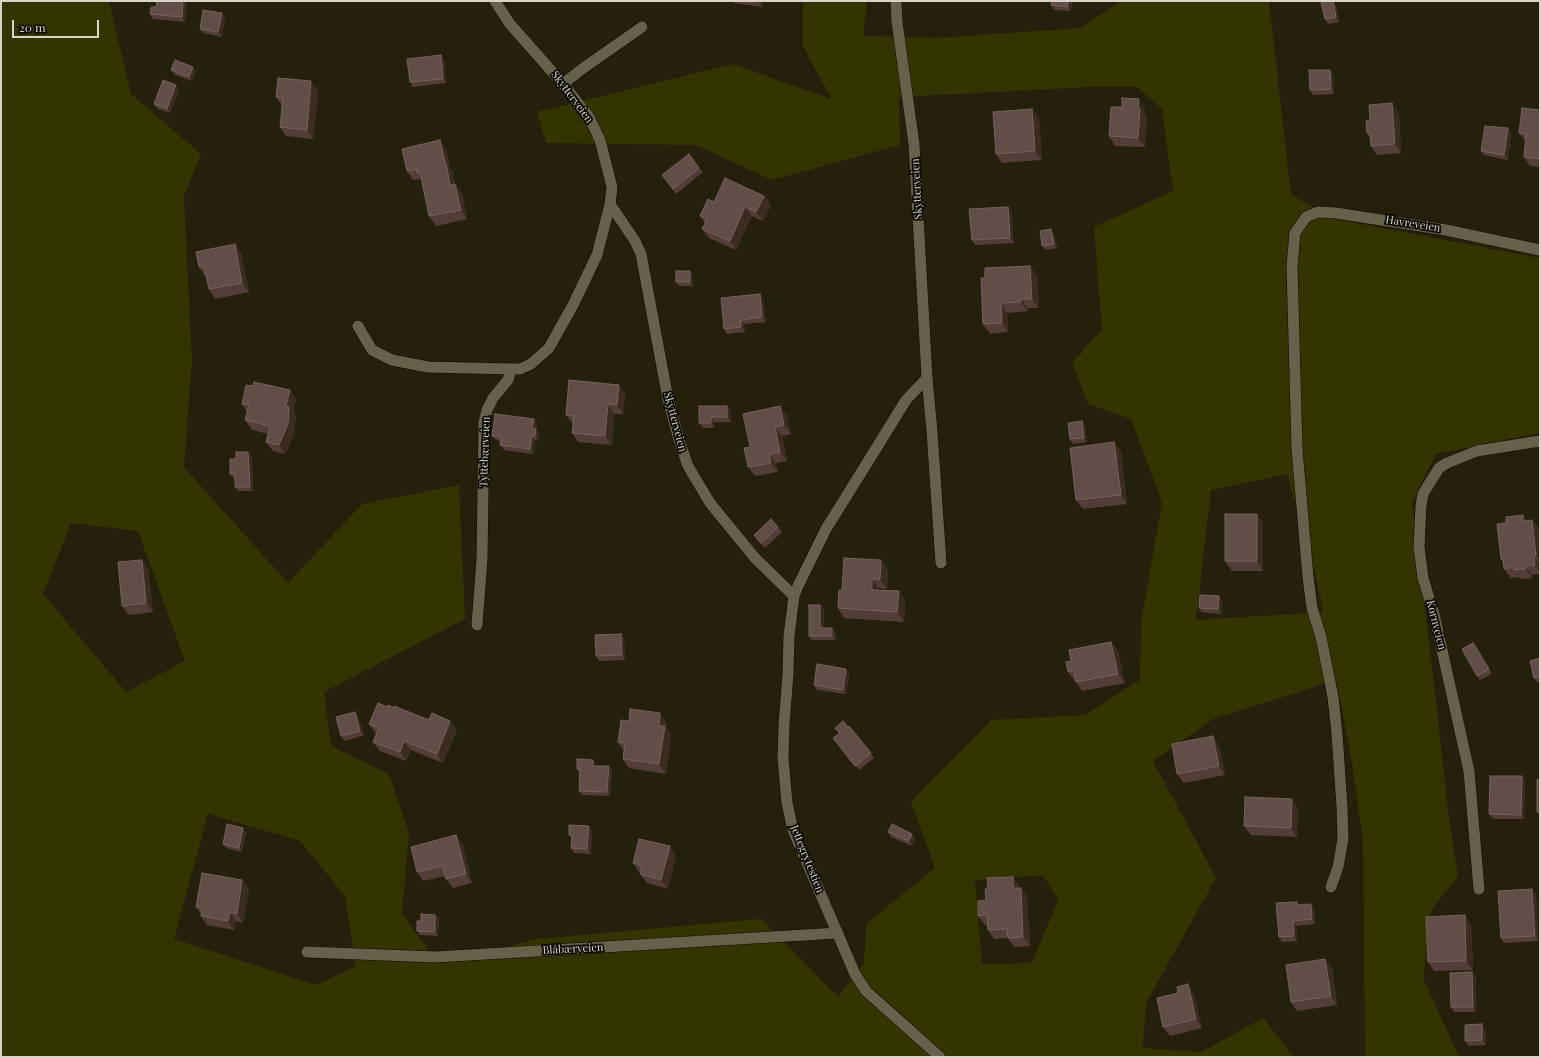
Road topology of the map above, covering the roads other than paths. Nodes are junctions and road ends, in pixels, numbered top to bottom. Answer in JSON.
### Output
{"nodes":[{"id":1,"x":495,"y":1,"type":"edge"},
{"id":2,"x":896,"y":1,"type":"edge"},
{"id":3,"x":642,"y":26,"type":"dead end"},
{"id":4,"x":564,"y":84,"type":"junction"},
{"id":5,"x":610,"y":204,"type":"junction"},
{"id":6,"x":1540,"y":250,"type":"edge"},
{"id":7,"x":358,"y":326,"type":"dead end"},
{"id":8,"x":511,"y":369,"type":"junction"},
{"id":9,"x":927,"y":378,"type":"junction"},
{"id":10,"x":1540,"y":441,"type":"edge"},
{"id":11,"x":941,"y":563,"type":"dead end"},
{"id":12,"x":794,"y":596,"type":"junction"},
{"id":13,"x":478,"y":625,"type":"dead end"},
{"id":14,"x":1331,"y":887,"type":"dead end"},
{"id":15,"x":1479,"y":889,"type":"dead end"},
{"id":16,"x":838,"y":933,"type":"junction"},
{"id":17,"x":307,"y":952,"type":"dead end"},
{"id":18,"x":940,"y":1057,"type":"edge"}],
"edges":[{"from":1,"to":4,"type":"street","name":"Skytterveien"},
{"from":2,"to":9,"type":"street","name":"Skytterveien"},
{"from":3,"to":4,"type":"street"},
{"from":4,"to":5,"type":"street","name":"Skytterveien"},
{"from":5,"to":8,"type":"street"},
{"from":5,"to":12,"type":"street","name":"Skytterveien"},
{"from":6,"to":14,"type":"street","name":"Havreveien"},
{"from":7,"to":8,"type":"street"},
{"from":8,"to":13,"type":"street","name":"Tyttebærveien"},
{"from":9,"to":11,"type":"street","name":"Skytterveien"},
{"from":9,"to":12,"type":"street"},
{"from":10,"to":15,"type":"street","name":"Kornveien"},
{"from":12,"to":16,"type":"street","name":"Jettegrytestien"},
{"from":16,"to":17,"type":"street","name":"Blåbærveien"},
{"from":16,"to":18,"type":"street","name":"Jettegrytestien"}]}
